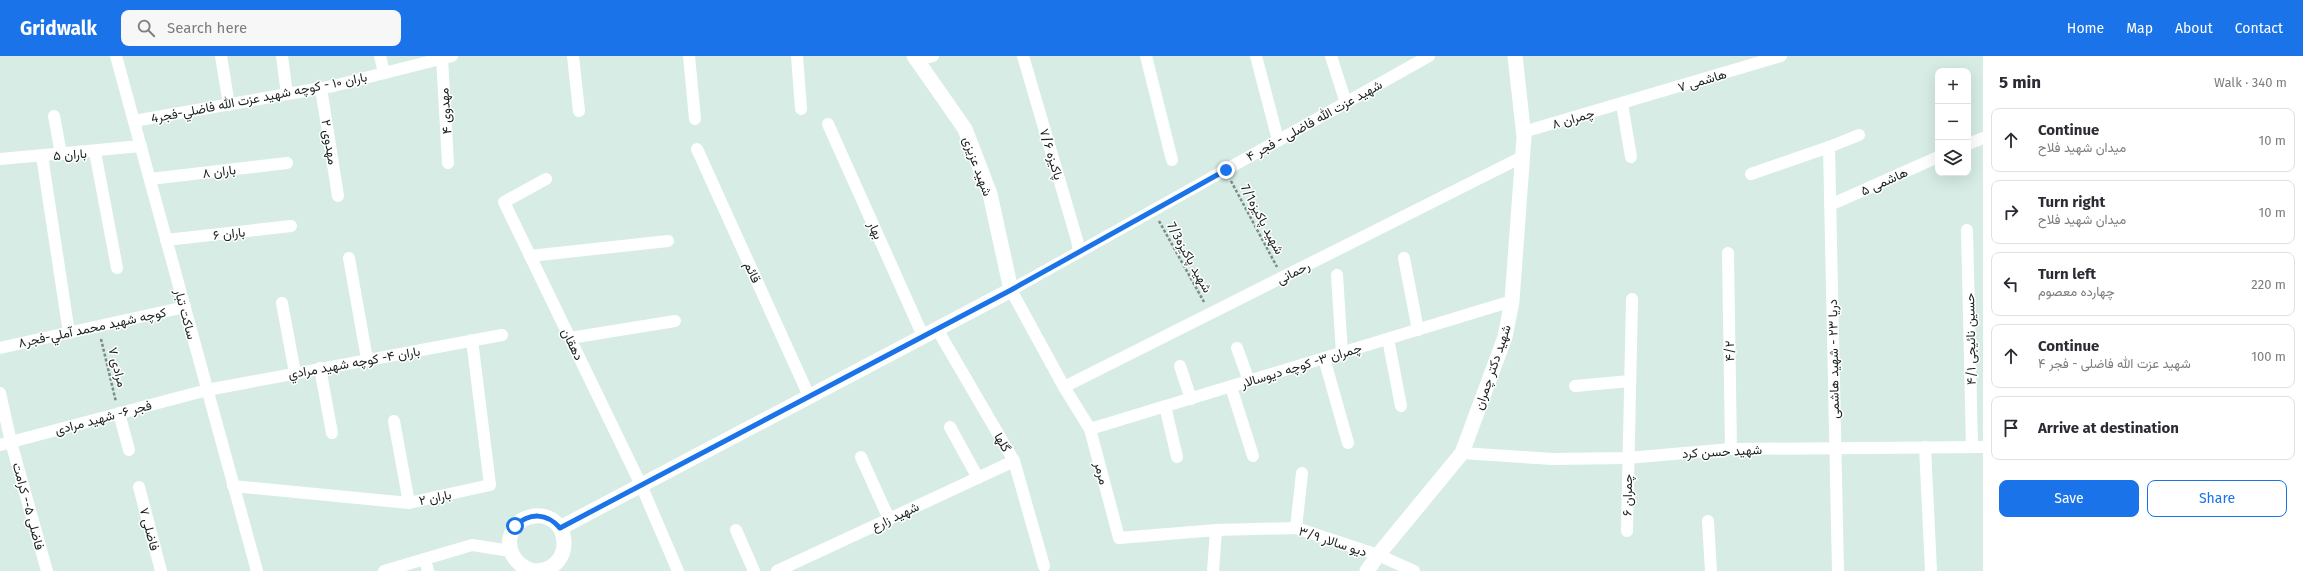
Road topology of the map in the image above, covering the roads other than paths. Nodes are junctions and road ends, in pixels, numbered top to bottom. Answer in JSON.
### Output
{"nodes":[{"id":1,"x":116,"y":56,"type":"edge"},
{"id":2,"x":221,"y":56,"type":"edge"},
{"id":3,"x":282,"y":56,"type":"edge"},
{"id":4,"x":380,"y":56,"type":"edge"},
{"id":5,"x":573,"y":56,"type":"edge"},
{"id":6,"x":689,"y":56,"type":"edge"},
{"id":7,"x":797,"y":56,"type":"edge"},
{"id":8,"x":932,"y":56,"type":"edge"},
{"id":9,"x":1023,"y":56,"type":"edge"},
{"id":10,"x":1146,"y":56,"type":"edge"},
{"id":11,"x":1256,"y":56,"type":"edge"},
{"id":12,"x":1331,"y":56,"type":"edge"},
{"id":13,"x":1429,"y":56,"type":"edge"},
{"id":14,"x":1515,"y":56,"type":"edge"},
{"id":15,"x":1781,"y":56,"type":"edge"},
{"id":16,"x":447,"y":57,"type":"edge"},
{"id":17,"x":915,"y":58,"type":"edge"},
{"id":18,"x":384,"y":73,"type":"junction"},
{"id":19,"x":322,"y":88,"type":"junction"},
{"id":20,"x":287,"y":94,"type":"junction"},
{"id":21,"x":1346,"y":102,"type":"junction"},
{"id":22,"x":229,"y":104,"type":"junction"},
{"id":23,"x":1622,"y":104,"type":"junction"},
{"id":24,"x":801,"y":109,"type":"dead end"},
{"id":25,"x":579,"y":112,"type":"dead end"},
{"id":26,"x":54,"y":116,"type":"dead end"},
{"id":27,"x":695,"y":119,"type":"dead end"},
{"id":28,"x":134,"y":120,"type":"junction"},
{"id":29,"x":828,"y":124,"type":"dead end"},
{"id":30,"x":1523,"y":132,"type":"junction"},
{"id":31,"x":1859,"y":134,"type":"dead end"},
{"id":32,"x":1983,"y":138,"type":"edge"},
{"id":33,"x":1278,"y":140,"type":"junction"},
{"id":34,"x":1971,"y":143,"type":"edge"},
{"id":35,"x":141,"y":146,"type":"junction"},
{"id":36,"x":1829,"y":147,"type":"junction"},
{"id":37,"x":697,"y":149,"type":"dead end"},
{"id":38,"x":96,"y":152,"type":"junction"},
{"id":39,"x":61,"y":154,"type":"junction"},
{"id":40,"x":42,"y":156,"type":"junction"},
{"id":41,"x":1522,"y":157,"type":"junction"},
{"id":42,"x":1631,"y":157,"type":"dead end"},
{"id":43,"x":1935,"y":158,"type":"edge"},
{"id":44,"x":0,"y":159,"type":"edge"},
{"id":45,"x":1172,"y":160,"type":"dead end"},
{"id":46,"x":287,"y":163,"type":"dead end"},
{"id":47,"x":448,"y":163,"type":"dead end"},
{"id":48,"x":1751,"y":174,"type":"dead end"},
{"id":49,"x":546,"y":178,"type":"dead end"},
{"id":50,"x":150,"y":180,"type":"junction"},
{"id":51,"x":338,"y":196,"type":"dead end"},
{"id":52,"x":1830,"y":205,"type":"junction"},
{"id":53,"x":290,"y":226,"type":"dead end"},
{"id":54,"x":1967,"y":230,"type":"dead end"},
{"id":55,"x":166,"y":240,"type":"junction"},
{"id":56,"x":668,"y":241,"type":"dead end"},
{"id":57,"x":1079,"y":252,"type":"junction"},
{"id":58,"x":1728,"y":253,"type":"dead end"},
{"id":59,"x":530,"y":256,"type":"junction"},
{"id":60,"x":349,"y":258,"type":"dead end"},
{"id":61,"x":1404,"y":258,"type":"dead end"},
{"id":62,"x":117,"y":268,"type":"dead end"},
{"id":63,"x":1337,"y":275,"type":"dead end"},
{"id":64,"x":1011,"y":290,"type":"junction"},
{"id":65,"x":1632,"y":299,"type":"dead end"},
{"id":66,"x":1512,"y":301,"type":"junction"},
{"id":67,"x":282,"y":303,"type":"dead end"},
{"id":68,"x":185,"y":307,"type":"junction"},
{"id":69,"x":675,"y":321,"type":"dead end"},
{"id":70,"x":937,"y":328,"type":"junction"},
{"id":71,"x":1418,"y":330,"type":"junction"},
{"id":72,"x":69,"y":333,"type":"junction"},
{"id":73,"x":502,"y":335,"type":"dead end"},
{"id":74,"x":924,"y":336,"type":"junction"},
{"id":75,"x":570,"y":338,"type":"junction"},
{"id":76,"x":1388,"y":339,"type":"junction"},
{"id":77,"x":472,"y":340,"type":"junction"},
{"id":78,"x":0,"y":348,"type":"edge"},
{"id":79,"x":1237,"y":348,"type":"dead end"},
{"id":80,"x":1342,"y":353,"type":"junction"},
{"id":81,"x":1324,"y":358,"type":"junction"},
{"id":82,"x":367,"y":360,"type":"junction"},
{"id":83,"x":1180,"y":366,"type":"dead end"},
{"id":84,"x":320,"y":368,"type":"junction"},
{"id":85,"x":295,"y":373,"type":"junction"},
{"id":86,"x":1249,"y":381,"type":"junction"},
{"id":87,"x":1630,"y":381,"type":"junction"},
{"id":88,"x":1064,"y":386,"type":"junction"},
{"id":89,"x":1230,"y":386,"type":"junction"},
{"id":90,"x":1575,"y":386,"type":"dead end"},
{"id":91,"x":207,"y":390,"type":"junction"},
{"id":92,"x":0,"y":393,"type":"edge"},
{"id":93,"x":810,"y":396,"type":"junction"},
{"id":94,"x":1191,"y":399,"type":"junction"},
{"id":95,"x":1165,"y":406,"type":"junction"},
{"id":96,"x":1401,"y":406,"type":"dead end"},
{"id":97,"x":119,"y":413,"type":"junction"},
{"id":98,"x":394,"y":421,"type":"dead end"},
{"id":99,"x":950,"y":427,"type":"dead end"},
{"id":100,"x":1090,"y":429,"type":"junction"},
{"id":101,"x":332,"y":433,"type":"dead end"},
{"id":102,"x":6,"y":443,"type":"edge"},
{"id":103,"x":1348,"y":443,"type":"dead end"},
{"id":104,"x":1978,"y":447,"type":"edge"},
{"id":105,"x":1835,"y":448,"type":"junction"},
{"id":106,"x":1925,"y":448,"type":"junction"},
{"id":107,"x":1731,"y":449,"type":"junction"},
{"id":108,"x":129,"y":450,"type":"dead end"},
{"id":109,"x":1462,"y":453,"type":"junction"},
{"id":110,"x":1253,"y":456,"type":"dead end"},
{"id":111,"x":861,"y":457,"type":"dead end"},
{"id":112,"x":1177,"y":457,"type":"dead end"},
{"id":113,"x":1627,"y":458,"type":"junction"},
{"id":114,"x":1014,"y":461,"type":"junction"},
{"id":115,"x":1302,"y":473,"type":"dead end"},
{"id":116,"x":978,"y":478,"type":"junction"},
{"id":117,"x":641,"y":485,"type":"junction"},
{"id":118,"x":233,"y":486,"type":"junction"},
{"id":119,"x":139,"y":487,"type":"dead end"},
{"id":120,"x":409,"y":503,"type":"junction"},
{"id":121,"x":889,"y":519,"type":"junction"},
{"id":122,"x":1708,"y":521,"type":"dead end"},
{"id":123,"x":560,"y":528,"type":"junction"},
{"id":124,"x":1296,"y":528,"type":"junction"},
{"id":125,"x":736,"y":530,"type":"dead end"},
{"id":126,"x":1216,"y":530,"type":"junction"},
{"id":127,"x":1627,"y":531,"type":"dead end"},
{"id":128,"x":511,"y":551,"type":"junction"},
{"id":129,"x":1378,"y":555,"type":"junction"},
{"id":130,"x":425,"y":559,"type":"junction"},
{"id":131,"x":1044,"y":566,"type":"dead end"},
{"id":132,"x":531,"y":570,"type":"edge"},
{"id":133,"x":47,"y":571,"type":"edge"},
{"id":134,"x":161,"y":571,"type":"edge"},
{"id":135,"x":257,"y":571,"type":"edge"},
{"id":136,"x":384,"y":571,"type":"edge"},
{"id":137,"x":428,"y":571,"type":"edge"},
{"id":138,"x":678,"y":571,"type":"edge"},
{"id":139,"x":754,"y":571,"type":"edge"},
{"id":140,"x":777,"y":571,"type":"edge"},
{"id":141,"x":1213,"y":571,"type":"edge"},
{"id":142,"x":1367,"y":571,"type":"edge"},
{"id":143,"x":1414,"y":571,"type":"edge"},
{"id":144,"x":1710,"y":571,"type":"edge"},
{"id":145,"x":1838,"y":571,"type":"edge"},
{"id":146,"x":1931,"y":571,"type":"edge"}],
"edges":[{"from":1,"to":28,"type":"street","name":"ساکت تبار"},
{"from":2,"to":22,"type":"street"},
{"from":3,"to":20,"type":"street"},
{"from":4,"to":18,"type":"street"},
{"from":5,"to":25,"type":"street"},
{"from":6,"to":27,"type":"street"},
{"from":7,"to":24,"type":"street"},
{"from":8,"to":17,"type":"street"},
{"from":9,"to":57,"type":"street","name":"پاکیزه ۷/۶"},
{"from":10,"to":45,"type":"street"},
{"from":11,"to":33,"type":"street"},
{"from":12,"to":21,"type":"street"},
{"from":13,"to":21,"type":"street","name":"شهید عزت الله فاضلی - فجر ۴"},
{"from":14,"to":30,"type":"street","name":"شهید دکتر چمران"},
{"from":15,"to":23,"type":"street","name":"هاشمی ۷"},
{"from":16,"to":18,"type":"street","name":"باران ۱۰ - كوچه شهيد عزت الله فاضلي-فجر4"},
{"from":16,"to":47,"type":"street","name":"مهدوی ۴"},
{"from":17,"to":64,"type":"street","name":"شهید عزیزی"},
{"from":18,"to":19,"type":"street","name":"باران ۱۰ - كوچه شهيد عزت الله فاضلي-فجر4"},
{"from":19,"to":20,"type":"street","name":"باران ۱۰ - كوچه شهيد عزت الله فاضلي-فجر4"},
{"from":19,"to":51,"type":"street","name":"مهدوی ۲"},
{"from":20,"to":22,"type":"street","name":"باران ۱۰ - كوچه شهيد عزت الله فاضلي-فجر4"},
{"from":21,"to":33,"type":"street","name":"شهید عزت الله فاضلی - فجر ۴"},
{"from":22,"to":28,"type":"street","name":"باران ۱۰ - كوچه شهيد عزت الله فاضلي-فجر4"},
{"from":23,"to":30,"type":"street","name":"چمران ۸"},
{"from":23,"to":42,"type":"street"},
{"from":26,"to":39,"type":"street"},
{"from":28,"to":35,"type":"street","name":"ساکت تبار"},
{"from":29,"to":74,"type":"street","name":"بهار"},
{"from":30,"to":41,"type":"street","name":"شهید دکتر چمران"},
{"from":31,"to":36,"type":"street"},
{"from":32,"to":34,"type":"street"},
{"from":33,"to":57,"type":"street","name":"شهید عزت الله فاضلی - فجر ۴"},
{"from":35,"to":38,"type":"street","name":"باران ۵"},
{"from":35,"to":50,"type":"street","name":"ساکت تبار"},
{"from":36,"to":48,"type":"street"},
{"from":36,"to":52,"type":"street","name":"دریا ۲۳ - شهید هاشمی"},
{"from":37,"to":93,"type":"street","name":"قائم"},
{"from":38,"to":39,"type":"street","name":"باران ۵"},
{"from":38,"to":62,"type":"street"},
{"from":39,"to":40,"type":"street","name":"باران ۵"},
{"from":40,"to":44,"type":"street","name":"باران ۵"},
{"from":40,"to":72,"type":"street"},
{"from":41,"to":66,"type":"street","name":"شهید دکتر چمران"},
{"from":41,"to":88,"type":"street","name":"رحمانی"},
{"from":43,"to":52,"type":"street","name":"هاشمی ۵"},
{"from":46,"to":50,"type":"street","name":"باران ۸"},
{"from":49,"to":59,"type":"street","name":"دهقان"},
{"from":50,"to":55,"type":"street","name":"ساکت تبار"},
{"from":52,"to":105,"type":"street","name":"دریا ۲۳ - شهید هاشمی"},
{"from":53,"to":55,"type":"street","name":"باران ۶"},
{"from":54,"to":104,"type":"street","name":"حسین نائیجی ۴/۱"},
{"from":55,"to":68,"type":"street","name":"ساکت تبار"},
{"from":56,"to":59,"type":"street"},
{"from":57,"to":64,"type":"street","name":"شهید عزت الله فاضلی - فجر ۴"},
{"from":58,"to":107,"type":"street","name":"۴/۲"},
{"from":59,"to":75,"type":"street","name":"دهقان"},
{"from":60,"to":82,"type":"street"},
{"from":61,"to":71,"type":"street"},
{"from":63,"to":80,"type":"street"},
{"from":64,"to":70,"type":"street"},
{"from":64,"to":88,"type":"street","name":"مرمر"},
{"from":65,"to":87,"type":"street","name":"چمران ۶"},
{"from":66,"to":71,"type":"street","name":"چمران ۳- كوچه ديوسالار"},
{"from":66,"to":109,"type":"street","name":"شهید دکتر چمران"},
{"from":67,"to":85,"type":"street"},
{"from":68,"to":72,"type":"street","name":"كوچه شهيد محمد آملي-فجر۸"},
{"from":68,"to":91,"type":"street","name":"ساکت تبار"},
{"from":69,"to":75,"type":"street"},
{"from":70,"to":74,"type":"street"},
{"from":70,"to":114,"type":"street","name":"گلها"},
{"from":71,"to":76,"type":"street","name":"چمران ۳- كوچه ديوسالار"},
{"from":72,"to":78,"type":"street","name":"كوچه شهيد محمد آملي-فجر۸"},
{"from":73,"to":77,"type":"street","name":"باران ۴- كوچه شهيد مرادي"},
{"from":74,"to":93,"type":"street"},
{"from":75,"to":117,"type":"street","name":"دهقان"},
{"from":76,"to":80,"type":"street","name":"چمران ۳- كوچه ديوسالار"},
{"from":76,"to":96,"type":"street"},
{"from":77,"to":82,"type":"street","name":"باران ۴- كوچه شهيد مرادي"},
{"from":77,"to":120,"type":"street","name":"باران ۲"},
{"from":79,"to":86,"type":"street"},
{"from":80,"to":81,"type":"street","name":"چمران ۳- كوچه ديوسالار"},
{"from":81,"to":86,"type":"street","name":"چمران ۳- كوچه ديوسالار"},
{"from":81,"to":103,"type":"street"},
{"from":82,"to":84,"type":"street","name":"باران ۴- كوچه شهيد مرادي"},
{"from":83,"to":94,"type":"street"},
{"from":84,"to":85,"type":"street","name":"باران ۴- كوچه شهيد مرادي"},
{"from":84,"to":101,"type":"street"},
{"from":85,"to":91,"type":"street","name":"باران ۴- كوچه شهيد مرادي"},
{"from":86,"to":89,"type":"street","name":"چمران ۳- كوچه ديوسالار"},
{"from":87,"to":90,"type":"street"},
{"from":87,"to":113,"type":"street","name":"چمران ۶"},
{"from":88,"to":100,"type":"street","name":"مرمر"},
{"from":89,"to":94,"type":"street","name":"چمران ۳- كوچه ديوسالار"},
{"from":89,"to":110,"type":"street"},
{"from":91,"to":97,"type":"street","name":"فجر ۶- شهید مرادی"},
{"from":91,"to":118,"type":"street","name":"ساکت تبار"},
{"from":92,"to":102,"type":"street","name":"فاضلی ۵-- کرامت"},
{"from":93,"to":117,"type":"street"},
{"from":94,"to":95,"type":"street","name":"چمران ۳- كوچه ديوسالار"},
{"from":95,"to":100,"type":"street","name":"چمران ۳- كوچه ديوسالار"},
{"from":95,"to":112,"type":"street"},
{"from":97,"to":102,"type":"street","name":"فجر ۶- شهید مرادی"},
{"from":97,"to":108,"type":"street"},
{"from":98,"to":120,"type":"street"},
{"from":99,"to":116,"type":"street"},
{"from":100,"to":126,"type":"street","name":"مرمر"},
{"from":102,"to":133,"type":"street","name":"فاضلی ۵-- کرامت"},
{"from":104,"to":106,"type":"street","name":"شهید حسن کرد"},
{"from":105,"to":106,"type":"street","name":"شهید حسن کرد"},
{"from":105,"to":107,"type":"street","name":"شهید حسن کرد"},
{"from":105,"to":145,"type":"street","name":"دریا ۲۳ - شهید هاشمی"},
{"from":106,"to":146,"type":"street"},
{"from":107,"to":113,"type":"street","name":"شهید حسن کرد"},
{"from":109,"to":113,"type":"street","name":"شهید حسن کرد"},
{"from":109,"to":129,"type":"street","name":"شهید دکتر چمران"},
{"from":111,"to":121,"type":"street"},
{"from":113,"to":127,"type":"street","name":"چمران ۶"},
{"from":114,"to":116,"type":"street","name":"شهید زارع"},
{"from":114,"to":131,"type":"street","name":"گلها"},
{"from":115,"to":124,"type":"street"},
{"from":116,"to":121,"type":"street","name":"شهید زارع"},
{"from":117,"to":123,"type":"street"},
{"from":117,"to":138,"type":"street","name":"دهقان"},
{"from":118,"to":120,"type":"street","name":"باران ۲"},
{"from":118,"to":135,"type":"street","name":"ساکت تبار"},
{"from":119,"to":134,"type":"street","name":"فاضلی ۷"},
{"from":121,"to":140,"type":"street","name":"شهید زارع"},
{"from":122,"to":144,"type":"street"},
{"from":123,"to":128,"type":"street"},
{"from":123,"to":132,"type":"street"},
{"from":124,"to":126,"type":"street","name":"دیو سالار ۳/۹"},
{"from":124,"to":129,"type":"street","name":"دیو سالار ۳/۹"},
{"from":125,"to":139,"type":"street"},
{"from":126,"to":141,"type":"street"},
{"from":128,"to":130,"type":"street"},
{"from":128,"to":132,"type":"street"},
{"from":129,"to":142,"type":"street","name":"شهید دکتر چمران"},
{"from":129,"to":143,"type":"street","name":"دیو سالار ۳/۹"},
{"from":130,"to":136,"type":"street"},
{"from":130,"to":137,"type":"street"}]}
